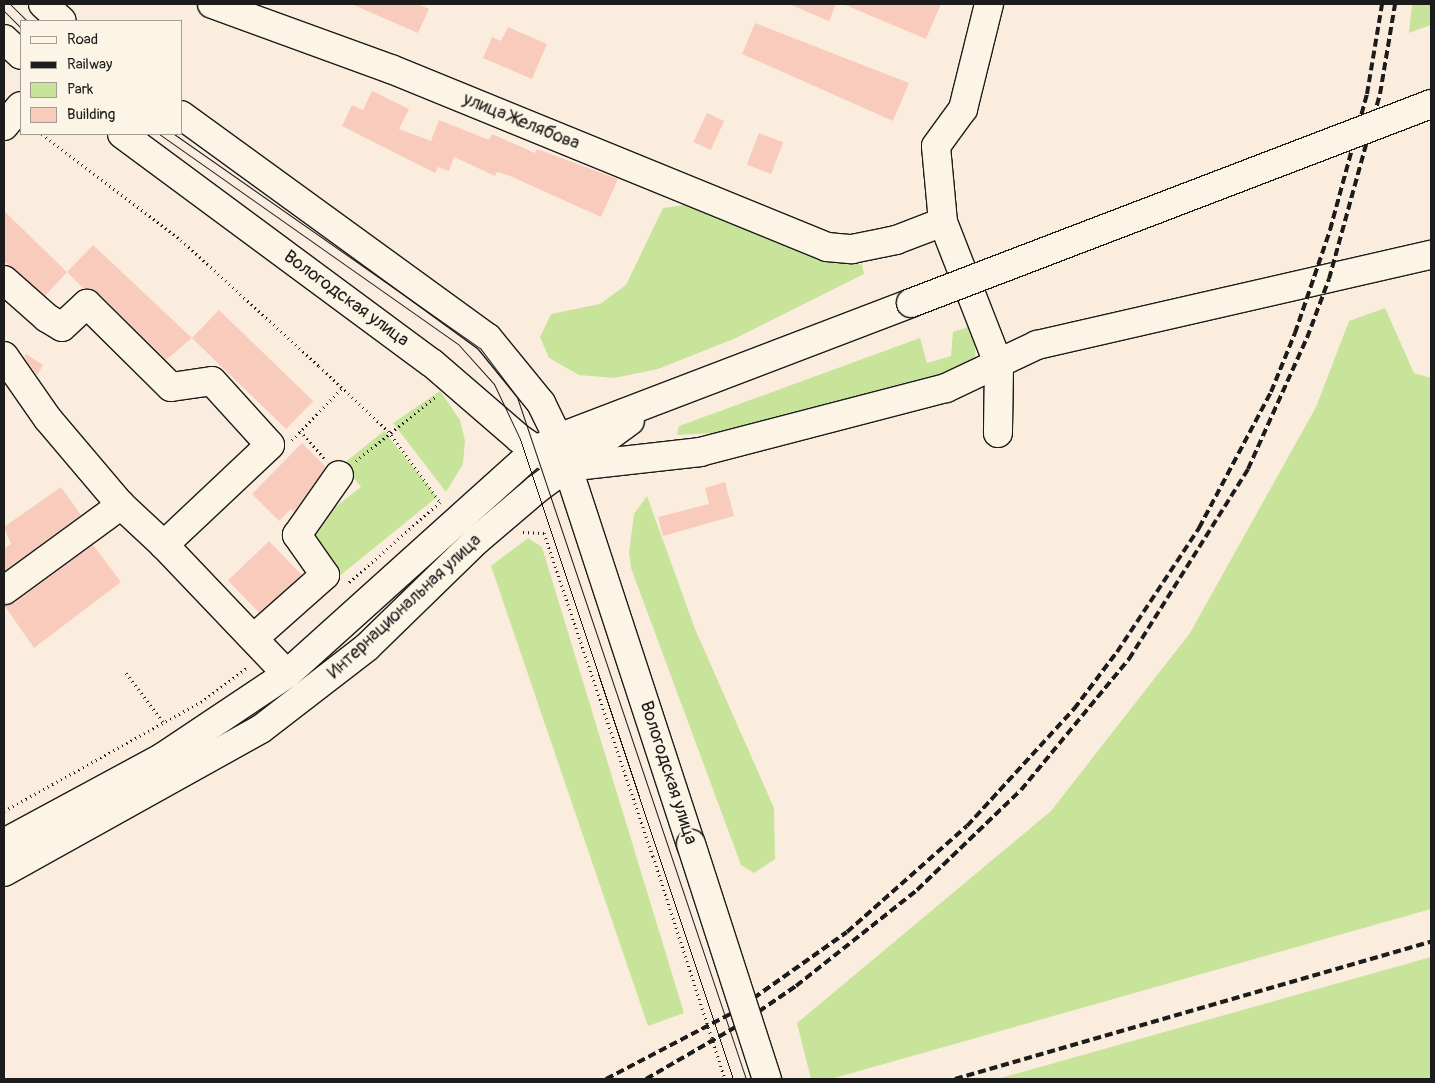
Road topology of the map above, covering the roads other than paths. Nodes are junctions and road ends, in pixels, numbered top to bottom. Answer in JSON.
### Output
{"nodes":[{"id":1,"x":43,"y":4,"type":"edge"},
{"id":2,"x":212,"y":4,"type":"edge"},
{"id":3,"x":989,"y":4,"type":"edge"},
{"id":4,"x":61,"y":20,"type":"edge"},
{"id":5,"x":4,"y":39,"type":"edge"},
{"id":6,"x":20,"y":54,"type":"edge"},
{"id":7,"x":1431,"y":104,"type":"edge"},
{"id":8,"x":20,"y":107,"type":"edge"},
{"id":9,"x":182,"y":116,"type":"edge"},
{"id":10,"x":4,"y":126,"type":"edge"},
{"id":11,"x":123,"y":135,"type":"edge"},
{"id":12,"x":943,"y":222,"type":"junction"},
{"id":13,"x":1431,"y":255,"type":"edge"},
{"id":14,"x":4,"y":280,"type":"edge"},
{"id":15,"x":4,"y":356,"type":"edge"},
{"id":16,"x":999,"y":366,"type":"junction"},
{"id":17,"x":654,"y":402,"type":"junction"},
{"id":18,"x":998,"y":433,"type":"dead end"},
{"id":19,"x":547,"y":444,"type":"junction"},
{"id":20,"x":567,"y":467,"type":"junction"},
{"id":21,"x":339,"y":475,"type":"road end"},
{"id":22,"x":121,"y":505,"type":"junction"},
{"id":23,"x":164,"y":544,"type":"junction"},
{"id":24,"x":5,"y":590,"type":"dead end"},
{"id":25,"x":261,"y":645,"type":"junction"},
{"id":26,"x":287,"y":674,"type":"junction"},
{"id":27,"x":4,"y":843,"type":"edge"},
{"id":28,"x":4,"y":872,"type":"edge"},
{"id":29,"x":767,"y":1079,"type":"edge"}],
"edges":[{"from":1,"to":4,"type":"main road"},
{"from":2,"to":12,"type":"main road","name":"улица Желябова"},
{"from":3,"to":12,"type":"main road"},
{"from":5,"to":6,"type":"main road"},
{"from":7,"to":17,"type":"main road","bridge":true},
{"from":8,"to":10,"type":"main road"},
{"from":9,"to":19,"type":"main road"},
{"from":11,"to":19,"type":"main road","name":"Вологодская улица"},
{"from":12,"to":16,"type":"main road"},
{"from":13,"to":16,"type":"main road"},
{"from":14,"to":23,"type":"main road"},
{"from":15,"to":22,"type":"main road"},
{"from":16,"to":18,"type":"main road"},
{"from":16,"to":20,"type":"main road"},
{"from":17,"to":19,"type":"main road"},
{"from":17,"to":20,"type":"main road","name":"Интернациональная улица"},
{"from":19,"to":20,"type":"main road","name":"Вологодская улица"},
{"from":19,"to":26,"type":"main road","name":"Интернациональная улица"},
{"from":20,"to":28,"type":"main road","name":"Интернациональная улица"},
{"from":20,"to":29,"type":"main road","name":"Вологодская улица","bridge":true},
{"from":21,"to":25,"type":"main road"},
{"from":22,"to":23,"type":"main road"},
{"from":22,"to":24,"type":"main road"},
{"from":23,"to":25,"type":"main road"},
{"from":25,"to":26,"type":"main road"},
{"from":26,"to":27,"type":"main road","name":"Интернациональная улица"}]}
